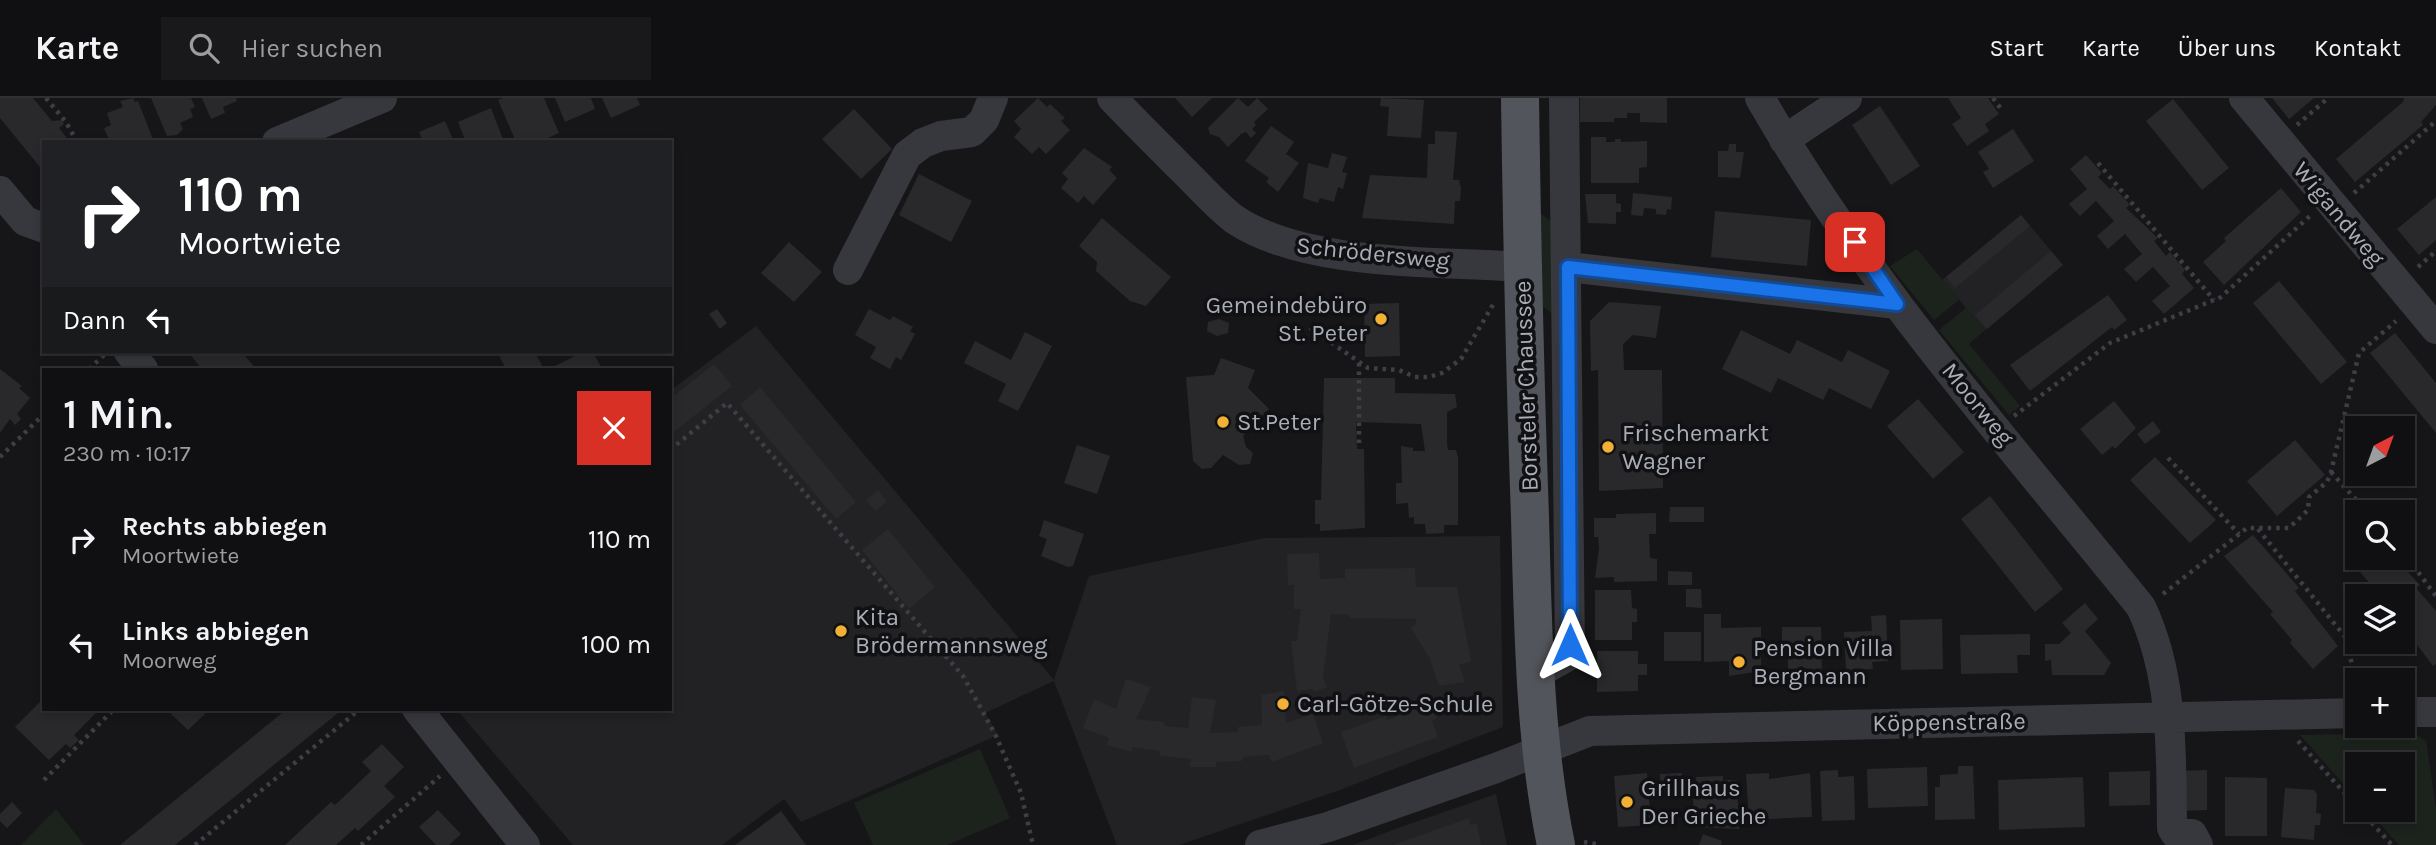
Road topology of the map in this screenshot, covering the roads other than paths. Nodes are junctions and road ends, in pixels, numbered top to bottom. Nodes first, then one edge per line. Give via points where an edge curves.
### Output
1 (382, 98) edge
2 (993, 98) edge
3 (1112, 98) edge
4 (1520, 98) edge
5 (1564, 98) edge
6 (1760, 98) edge
7 (1847, 98) edge
8 (2244, 98) edge
9 (282, 140) edge
10 (1784, 140) junction
11 (0, 191) edge
12 (42, 227) edge
13 (1568, 267) junction
14 (1522, 268) junction
15 (848, 270) dead end
16 (1897, 304) junction
17 (2436, 329) edge
18 (131, 354) edge
19 (142, 368) edge
20 (1536, 674) junction
21 (419, 711) edge
22 (2345, 713) edge
23 (2415, 715) edge
24 (2170, 717) junction
25 (2435, 719) edge
26 (1543, 748) junction
27 (525, 845) edge
28 (1260, 845) edge
29 (1556, 845) edge
30 (2198, 845) edge

1 - 9 street
2 - 15 street via 984,120 972,132 941,136 908,155
3 - 14 street, Schrödersweg via 1231,217 1277,241 1302,249
4 - 14 main road, Borsteler Chaussee
5 - 13 street, Borsteler Chaussee
6 - 10 street, Moorweg
7 - 10 street
8 - 17 street, Wigandweg
10 - 16 street, Moorweg
11 - 12 street via 25,221
13 - 16 street
13 - 20 street, Borsteler Chaussee via 1570,655
14 - 20 main road, Borsteler Chaussee
16 - 24 street, Moorweg via 2141,607 2161,656
18 - 19 street
20 - 26 main road, Borsteler Chaussee
21 - 27 street
22 - 24 street, Köppenstraße
23 - 25 street
24 - 26 street, Köppenstraße via 1590,731
24 - 30 street, Moorweg via 2172,828 2192,834
26 - 28 street, Köppenstraße via 1328,827
26 - 29 main road, Borsteler Chaussee

